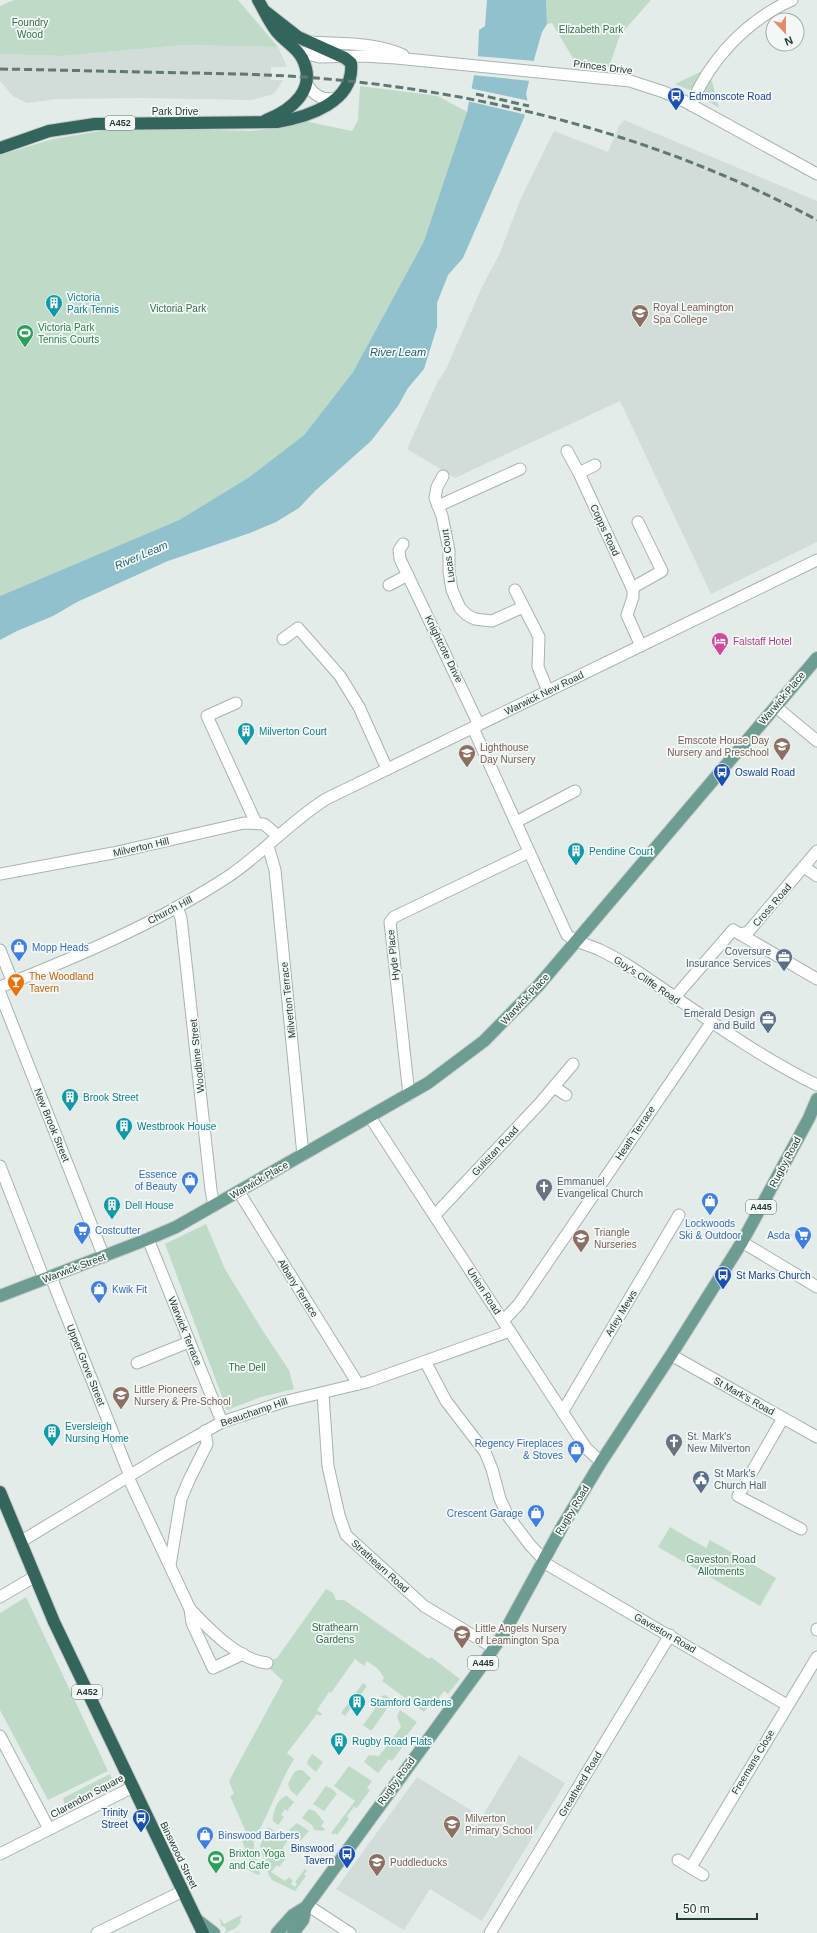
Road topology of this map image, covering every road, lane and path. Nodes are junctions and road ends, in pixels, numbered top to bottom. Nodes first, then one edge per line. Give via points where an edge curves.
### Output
1 (258, 0) edge
2 (792, 0) edge
3 (266, 12) junction
4 (308, 42) junction
5 (297, 51) junction
6 (347, 59) junction
7 (412, 59) junction
8 (306, 84) junction
9 (337, 98) junction
10 (691, 105) junction
11 (257, 123) junction
12 (0, 148) edge
13 (817, 174) edge
14 (567, 451) dead end
15 (595, 465) dead end
16 (520, 469) dead end
17 (579, 473) junction
18 (443, 476) dead end
19 (438, 506) junction
20 (638, 522) dead end
21 (403, 544) dead end
22 (817, 560) edge
23 (408, 574) junction
24 (388, 586) dead end
25 (632, 588) junction
26 (515, 590) dead end
27 (523, 607) junction
28 (283, 639) dead end
29 (641, 646) junction
30 (817, 658) edge
31 (548, 691) junction
32 (236, 703) dead end
33 (776, 707) junction
34 (476, 726) junction
35 (817, 741) edge
36 (387, 769) junction
37 (575, 791) dead end
38 (516, 822) junction
39 (256, 823) junction
40 (278, 836) junction
41 (268, 846) junction
42 (817, 851) edge
43 (529, 852) junction
44 (804, 867) junction
45 (0, 874) edge
46 (817, 876) edge
47 (177, 907) junction
48 (740, 934) junction
49 (576, 941) junction
50 (0, 950) edge
51 (817, 979) edge
52 (13, 983) junction
53 (0, 988) edge
54 (0, 994) edge
55 (674, 998) junction
56 (711, 1023) junction
57 (573, 1064) dead end
58 (817, 1085) edge
59 (554, 1087) junction
60 (409, 1095) junction
61 (566, 1095) dead end
62 (817, 1099) edge
63 (370, 1117) junction
64 (303, 1155) junction
65 (0, 1166) edge
66 (239, 1192) junction
67 (214, 1206) junction
68 (435, 1215) junction
69 (679, 1215) dead end
70 (148, 1239) junction
71 (742, 1242) junction
72 (104, 1257) junction
73 (48, 1278) junction
74 (817, 1287) edge
75 (0, 1296) edge
76 (503, 1320) junction
77 (510, 1332) junction
78 (189, 1342) junction
79 (671, 1356) junction
80 (137, 1363) dead end
81 (426, 1363) junction
82 (358, 1384) junction
83 (323, 1394) junction
84 (563, 1412) junction
85 (783, 1418) junction
86 (222, 1422) junction
87 (204, 1431) junction
88 (817, 1437) edge
89 (601, 1462) junction
90 (129, 1476) junction
91 (0, 1492) edge
92 (801, 1529) dead end
93 (20, 1542) junction
94 (543, 1561) junction
95 (170, 1566) junction
96 (34, 1577) junction
97 (0, 1596) edge
98 (190, 1609) junction
99 (670, 1635) junction
100 (494, 1648) junction
101 (243, 1654) junction
102 (817, 1657) edge
103 (268, 1663) dead end
104 (787, 1706) junction
105 (0, 1736) edge
106 (133, 1787) junction
107 (49, 1829) junction
108 (0, 1854) edge
109 (678, 1860) dead end
110 (691, 1867) junction
111 (703, 1875) dead end
112 (183, 1891) junction
113 (306, 1906) junction
114 (196, 1919) junction
115 (97, 1933) edge
116 (203, 1933) edge
117 (214, 1933) edge
118 (277, 1933) edge
119 (292, 1933) edge
120 (350, 1933) edge
121 (490, 1933) edge

1 - 3 highway, Princes Drive
2 - 10 street via 760,19 729,45 701,84
3 - 4 highway, Princes Drive
3 - 5 highway, Princes Drive via 276,31
4 - 6 highway, Princes Drive
4 - 7 street, Princes Drive via 368,45 386,48
5 - 6 street, Princes Drive via 319,57
5 - 8 highway via 304,66
6 - 7 street, Princes Drive
6 - 9 highway, Park Drive / A452 via 352,71 349,84
7 - 10 street, Princes Drive via 630,81 664,92
8 - 9 street via 317,96 325,99
8 - 11 highway, Park Drive / A452 via 300,98 290,108
9 - 11 highway, Park Drive / A452 via 320,109 290,120
10 - 13 street, Princes Drive
11 - 12 highway, Park Drive / A452 via 95,124 49,131
14 - 17 street, Copps Road
15 - 17 street
16 - 19 street
17 - 25 street, Copps Road
18 - 19 street, Lucas Court via 435,498
19 - 27 street, Lucas Court via 450,550 449,572 452,590 463,612 476,619 492,621
20 - 25 street via 662,571
21 - 23 street, Knightcote Drive via 399,554
22 - 29 street, Warwick New Road
23 - 24 street
23 - 34 street, Knightcote Drive
25 - 29 street via 633,597 627,615
26 - 27 street
27 - 31 street via 539,637 538,667
28 - 36 street via 298,628 340,676 359,707
29 - 31 street, Warwick New Road
30 - 33 main road, Warwick Place
31 - 34 street, Warwick New Road
32 - 39 street via 207,716
33 - 35 street
33 - 49 main road, Warwick Place
34 - 36 street, Warwick New Road
34 - 38 street, Guy's Cliffe Road
36 - 40 street, Warwick New Road via 320,803 304,813
37 - 38 street
38 - 43 street, Guy's Cliffe Road
39 - 40 street via 264,824
39 - 45 street, Milverton Hill via 237,824 113,853
40 - 41 street, Church Hill
41 - 47 street, Church Hill via 230,875
41 - 64 street, Milverton Terrace via 275,870
42 - 44 street, Cross Road
43 - 49 street, Guy's Cliffe Road via 563,928
43 - 60 street, Hyde Place via 394,917 390,922
44 - 46 street
44 - 48 street, Cross Road via 748,932
47 - 52 street, Church Hill
47 - 67 street, Woodbine Street via 182,922
48 - 51 street
48 - 55 street, Cross Road via 733,930
49 - 55 street, Guy's Cliffe Road via 620,961
49 - 60 main road, Warwick Place via 518,1008 489,1037
50 - 52 street
52 - 53 street, Church Hill
54 - 72 street, New Brook Street
55 - 56 street, Guy's Cliffe Road
56 - 58 street, Guy's Cliffe Road via 771,1061
56 - 76 street, Heath Terrace via 518,1304
57 - 59 street, Gulistan Road
59 - 61 street
59 - 68 street, Gulistan Road
60 - 63 main road, Warwick Place
62 - 71 main road, Rugby Road / A445
63 - 64 main road, Warwick Place
63 - 68 street, Union Road
64 - 66 main road, Warwick Place
65 - 73 street, Upper Grove Street
66 - 67 main road, Warwick Place
66 - 82 street, Albany Terrace
67 - 70 main road, Warwick Place
68 - 76 street, Union Road
69 - 84 street, Arley Mews
70 - 72 main road, Warwick Street
70 - 78 street, Warwick Terrace
71 - 74 street
71 - 79 main road, Rugby Road / A445
72 - 73 main road, Warwick Street
73 - 75 main road, Warwick Street
73 - 90 street, Upper Grove Street
76 - 77 street, Union Road
77 - 81 street, Beauchamp Hill
77 - 84 street, Union Road
78 - 80 street
78 - 86 street, Warwick Terrace
79 - 85 street, St Mark's Road
79 - 89 main road, Rugby Road / A445
81 - 82 street, Beauchamp Hill
81 - 94 street, Gaveston Road via 446,1401 485,1452 508,1516
82 - 83 street, Beauchamp Hill
83 - 86 street, Beauchamp Hill via 275,1404
83 - 100 street, Strathearn Road via 328,1466 346,1534 424,1606
84 - 89 street, Union Road via 590,1453
85 - 88 street, St Mark's Road
85 - 92 street via 738,1496
86 - 87 street, Beauchamp Hill
87 - 90 street, Beauchamp Hill
87 - 95 street via 207,1444 181,1499
89 - 94 main road, Rugby Road / A445
90 - 93 street, Beauchamp Hill
90 - 95 street, Upper Grove Street
91 - 93 highway, A452
93 - 96 highway, Clarendon Square / A452
94 - 99 street, Gaveston Road
94 - 100 main road, Rugby Road / A445
95 - 98 street, Upper Grove Street
96 - 97 street
96 - 106 highway, Clarendon Square / A452
98 - 101 street via 225,1643
98 - 101 street via 192,1623 213,1668
99 - 104 street, Gaveston Road
99 - 121 street, Greatheed Road
100 - 113 main road, Rugby Road / A445
101 - 103 street
102 - 104 street, Freemans Close
104 - 110 street, Freemans Close
105 - 107 street, Clarendon Square
106 - 107 street, Clarendon Square
106 - 112 highway, Binswood Street / A452
107 - 108 street
109 - 110 street
110 - 111 street
112 - 114 highway, Binswood Street / A452
112 - 115 street
113 - 118 main road, Rugby Road / A445 via 293,1915
113 - 119 main road, Rugby Road / A445 via 303,1920
113 - 120 street
114 - 116 highway, Binswood Street / A452
114 - 117 main road, A452

